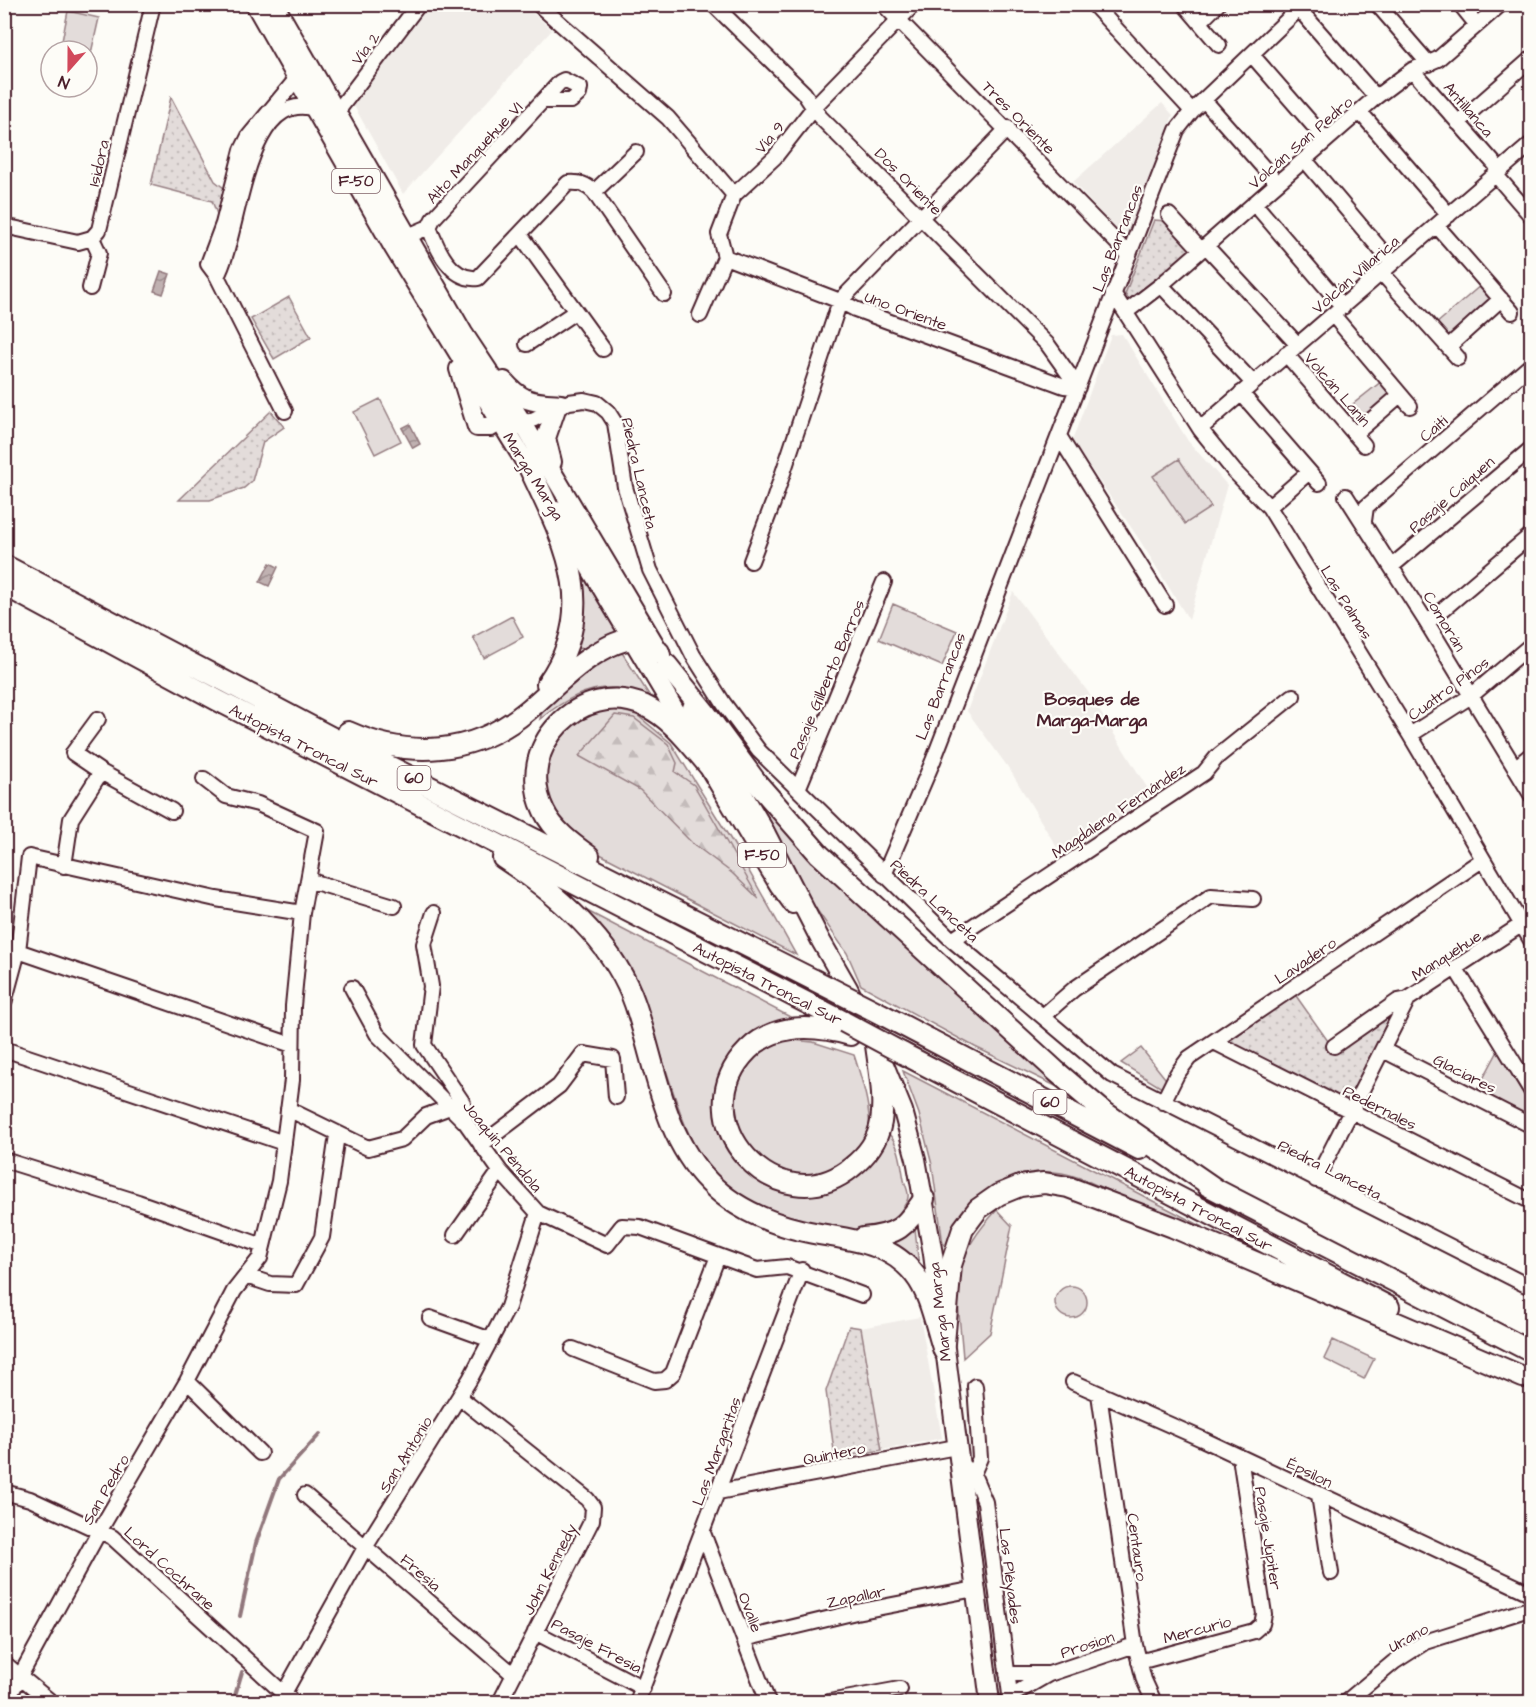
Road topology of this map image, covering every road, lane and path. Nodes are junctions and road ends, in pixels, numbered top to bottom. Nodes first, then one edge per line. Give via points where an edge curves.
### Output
1 (153, 4) edge
2 (255, 4) edge
3 (274, 4) edge
4 (419, 4) edge
5 (538, 4) edge
6 (713, 4) edge
7 (883, 4) edge
8 (914, 4) edge
9 (1093, 4) edge
10 (1184, 4) edge
11 (1218, 4) edge
12 (1377, 4) edge
13 (1460, 4) edge
14 (1501, 4) edge
15 (1301, 7) edge
16 (898, 20) junction
17 (1200, 22) junction
18 (1477, 25) junction
19 (1219, 45) dead end
20 (1252, 55) junction
21 (1532, 58) edge
22 (1429, 64) junction
23 (1413, 70) junction
24 (298, 77) junction
25 (1376, 97) junction
26 (544, 100) dead end
27 (1204, 100) junction
28 (814, 107) junction
29 (328, 108) junction
30 (1192, 111) junction
31 (1360, 112) junction
32 (1458, 123) junction
33 (1008, 128) junction
34 (1326, 140) junction
35 (1532, 143) edge
36 (636, 152) dead end
37 (1305, 160) junction
38 (1498, 172) junction
39 (1277, 183) junction
40 (594, 192) junction
41 (734, 195) junction
42 (1254, 203) junction
43 (1169, 215) dead end
44 (1449, 215) junction
45 (923, 217) junction
46 (1532, 217) edge
47 (4, 226) edge
48 (1437, 226) junction
49 (431, 232) junction
50 (520, 234) junction
51 (92, 238) junction
52 (411, 242) junction
53 (1204, 248) junction
54 (1129, 255) junction
55 (724, 257) junction
56 (1392, 263) junction
57 (1382, 272) junction
58 (218, 276) junction
59 (1161, 285) junction
60 (90, 288) dead end
61 (1113, 293) junction
62 (664, 294) dead end
63 (1501, 299) junction
64 (840, 301) junction
65 (1338, 311) junction
66 (575, 312) junction
67 (1126, 312) junction
68 (1512, 312) dead end
69 (700, 315) dead end
70 (458, 340) junction
71 (527, 344) dead end
72 (1298, 345) junction
73 (1448, 347) junction
74 (603, 349) dead end
75 (1286, 354) junction
76 (1458, 358) dead end
77 (1532, 364) edge
78 (1252, 382) junction
79 (1078, 387) junction
80 (1241, 393) junction
81 (1400, 395) junction
82 (559, 405) junction
83 (1410, 406) dead end
84 (285, 411) dead end
85 (511, 422) junction
86 (1200, 429) junction
87 (1059, 436) junction
88 (1532, 447) edge
89 (528, 465) junction
90 (1309, 472) junction
91 (558, 481) junction
92 (1319, 483) dead end
93 (1346, 496) dead end
94 (1269, 507) junction
95 (1364, 521) junction
96 (1532, 534) edge
97 (751, 561) dead end
98 (4, 565) edge
99 (1392, 567) junction
100 (884, 582) dead end
101 (4, 585) edge
102 (1165, 605) dead end
103 (1427, 623) junction
104 (635, 640) junction
105 (1532, 644) edge
106 (663, 658) junction
107 (191, 664) junction
108 (1293, 696) dead end
109 (1471, 696) junction
110 (529, 709) junction
111 (98, 719) dead end
112 (1410, 735) junction
113 (1532, 754) edge
114 (708, 765) junction
115 (1515, 768) junction
116 (101, 772) junction
117 (204, 779) dead end
118 (798, 789) junction
119 (1532, 796) edge
120 (425, 807) junction
121 (172, 811) dead end
122 (1482, 860) junction
123 (64, 866) junction
124 (884, 875) junction
125 (308, 880) junction
126 (638, 890) junction
127 (1253, 899) dead end
128 (394, 906) dead end
129 (302, 912) junction
130 (434, 913) dead end
131 (1521, 925) junction
132 (952, 940) junction
133 (821, 941) junction
134 (1532, 942) edge
135 (18, 951) junction
136 (1456, 969) junction
137 (352, 988) dead end
138 (1408, 999) junction
139 (4, 1003) edge
140 (1043, 1016) junction
141 (847, 1028) junction
142 (1214, 1042) junction
143 (292, 1045) junction
144 (876, 1045) junction
145 (1334, 1046) dead end
146 (4, 1049) edge
147 (1383, 1050) junction
148 (1532, 1092) edge
149 (616, 1097) dead end
150 (1163, 1102) junction
151 (450, 1107) junction
152 (288, 1109) junction
153 (1351, 1111) junction
154 (466, 1123) junction
155 (1532, 1126) edge
156 (337, 1135) junction
157 (284, 1143) junction
158 (481, 1145) junction
159 (4, 1160) edge
160 (500, 1171) junction
161 (1317, 1180) junction
162 (1217, 1190) junction
163 (924, 1199) junction
164 (1532, 1202) edge
165 (538, 1214) junction
166 (455, 1235) dead end
167 (852, 1239) junction
168 (263, 1246) junction
169 (718, 1256) junction
170 (802, 1270) junction
171 (246, 1276) junction
172 (1532, 1288) edge
173 (862, 1294) dead end
174 (430, 1318) dead end
175 (490, 1340) junction
176 (573, 1349) dead end
177 (944, 1352) junction
178 (1532, 1352) edge
179 (1527, 1379) edge
180 (187, 1381) junction
181 (1073, 1382) dead end
182 (975, 1386) dead end
183 (1099, 1394) junction
184 (459, 1397) junction
185 (260, 1453) dead end
186 (1240, 1456) junction
187 (963, 1461) junction
188 (4, 1492) edge
189 (718, 1492) junction
190 (305, 1495) dead end
191 (1319, 1495) junction
192 (100, 1530) junction
193 (703, 1533) junction
194 (366, 1546) junction
195 (1331, 1573) dead end
196 (975, 1589) junction
197 (1532, 1594) edge
198 (1532, 1608) edge
199 (1262, 1624) joint
200 (535, 1632) junction
201 (744, 1639) junction
202 (1135, 1645) junction
203 (1139, 1662) junction
204 (4, 1663) edge
205 (1007, 1674) junction
206 (1049, 1674) junction
207 (21, 1675) junction
208 (514, 1675) junction
209 (643, 1688) junction
210 (900, 1689) dead end
211 (285, 1700) edge
212 (1010, 1700) edge
213 (6, 1702) edge
214 (51, 1702) edge
215 (500, 1702) edge
216 (637, 1702) edge
217 (768, 1702) edge
218 (829, 1702) edge
219 (990, 1702) edge
220 (1154, 1702) edge
221 (1346, 1702) edge

1 - 51 street, Isidora via 101,226
2 - 24 main road, Marga Marga / F-50
3 - 29 main road, Marga Marga / F-50
4 - 29 street, Vía 2
5 - 41 street via 668,118
6 - 28 street, Dos Oriente
7 - 16 street, Tres Oriente
8 - 16 street, Vía 9
9 - 30 street
10 - 17 street
11 - 17 street
12 - 22 street
13 - 18 street
14 - 18 street, Volcán San Pedro
15 - 20 street, Las Barrancas
15 - 25 street
16 - 28 street, Vía 9
16 - 33 street, Tres Oriente
17 - 19 street
18 - 22 street, Volcán San Pedro
20 - 27 street, Las Barrancas
20 - 34 street
21 - 32 street
22 - 23 street, Volcán San Pedro
23 - 25 street, Volcán San Pedro
23 - 32 street, Antillanca
24 - 29 main road, Marga Marga / F-50
24 - 58 street via 258,122 242,150 208,264
25 - 31 street, Volcán San Pedro
26 - 49 street, Alto Manquehue VI via 433,219
27 - 30 street, Las Barrancas
27 - 39 street
28 - 41 street, Vía 9 via 776,157
28 - 45 street, Dos Oriente
29 - 52 main road, Marga Marga / F-50
29 - 58 street via 303,105 286,111 260,136
29 - 70 main road, Marga Marga / F-50
30 - 54 street, Las Barrancas via 1177,130
31 - 34 street, Volcán San Pedro
31 - 44 street
32 - 38 street, Antillanca
33 - 45 street
33 - 54 street, Tres Oriente
34 - 37 street, Volcán San Pedro
35 - 38 street, Volcán Villarica
36 - 40 street
37 - 39 street, Volcán San Pedro
37 - 56 street
38 - 44 street, Volcán Villarica
38 - 46 street, Antillanca
39 - 42 street, Volcán San Pedro
40 - 50 street via 589,186 568,183
40 - 62 street
41 - 55 street, Vía 9 via 719,234
42 - 53 street, Volcán San Pedro
42 - 65 street
43 - 53 street
44 - 48 street, Volcán Villarica
45 - 64 street
45 - 79 street, Dos Oriente via 1048,345
47 - 51 street via 78,242
48 - 56 street, Volcán Villarica
48 - 63 street
49 - 50 street via 456,275 466,279 478,278
49 - 52 street, Alto Manquehue VI
50 - 66 street
51 - 60 street via 99,253
52 - 70 main road, Marga Marga / F-50
53 - 59 street, Volcán San Pedro
53 - 72 street
54 - 61 street, Las Barrancas
55 - 64 street, Uno Oriente
55 - 69 street, Vía 9
56 - 57 street, Volcán Villarica
57 - 65 street, Volcán Villarica
57 - 73 street
58 - 84 street
59 - 67 street, Volcán San Pedro
59 - 78 street
61 - 67 street, Las Palmas
61 - 79 street, Las Barrancas
63 - 68 street
63 - 73 street
64 - 79 street, Uno Oriente via 1064,386
64 - 97 street
65 - 72 street, Volcán Villarica
65 - 81 street
66 - 71 street
66 - 74 street
67 - 86 street, Las Palmas
70 - 82 main road via 516,395
70 - 85 main road, Marga Marga / F-50
70 - 85 main road via 473,422 482,428
72 - 75 street, Volcán Villarica
73 - 76 street
75 - 78 street, Volcán Villarica
75 - 81 street, Volcán Lanín via 1360,439
77 - 95 street, Caiti via 1366,507
78 - 80 street, Volcán Villarica
79 - 87 street, Las Barrancas
80 - 86 street, Volcán Villarica
80 - 90 street
81 - 83 street
82 - 85 street, Piedra Lanceta
82 - 91 main road via 546,438
82 - 118 street, Piedra Lanceta via 584,400 609,412 619,437 625,487 640,542 668,608 724,704 759,751
85 - 89 main road, Marga Marga / F-50
85 - 91 main road, Marga Marga / F-50
86 - 94 street, Las Palmas
87 - 102 street
87 - 124 street, Las Barrancas
88 - 99 street, Pasaje Caiquen
89 - 104 main road, Marga Marga / F-50
89 - 110 highway via 560,534 573,574 574,606 567,648 558,669
90 - 92 street
90 - 94 street
91 - 106 main road, Marga Marga / F-50
93 - 95 street, Comorán
94 - 112 street, Las Palmas
95 - 99 street, Comorán
96 - 103 street
98 - 107 highway, Autopista Troncal Sur / 60
99 - 103 street, Comorán
100 - 118 street, Pasaje Gilberto Barros
101 - 120 highway, Autopista Troncal Sur / 60
103 - 109 street, Comorán
104 - 106 highway
104 - 110 highway via 617,642 590,657
104 - 114 main road, Marga Marga / F-50
105 - 109 street, Cuatro Pinos
106 - 133 main road, Marga Marga / F-50 via 764,830
106 - 162 highway via 757,783 819,854 1072,1086
107 - 110 highway via 366,740 399,748 434,750 465,745 493,734
107 - 126 highway, Autopista Troncal Sur / 60
108 - 132 street, Magdalena Fernández via 1217,757 1204,773
109 - 112 street, Cuatro Pinos
109 - 115 street, Comorán
111 - 116 street via 74,753
112 - 122 street, Las Palmas
113 - 115 street
114 - 126 highway via 670,723 645,706 623,700 601,700 579,707 547,737 538,757 536,779 540,801 550,821 582,851
114 - 133 main road, Marga Marga / F-50 via 779,885
115 - 119 street, Comorán
116 - 121 street
116 - 123 street via 71,819
117 - 125 street, San Pedro via 226,796 258,804 317,831
118 - 124 street, Piedra Lanceta
120 - 141 highway, Autopista Troncal Sur / 60
120 - 167 highway via 554,896 586,926 613,961 634,1002 675,1134 690,1161 711,1185 761,1217 799,1230
122 - 131 street, Las Palmas
122 - 142 street, Lavadero
123 - 129 street via 216,899
123 - 135 street via 29,857
124 - 132 street, Piedra Lanceta
125 - 128 street
125 - 129 street, San Pedro
126 - 162 highway, Autopista Troncal Sur / 60, bridge
127 - 140 street via 1211,896 1074,988
129 - 143 street, San Pedro
130 - 154 street via 424,944 431,986 424,1045 463,1103
131 - 134 street, Las Palmas
131 - 136 street, Manquehue
132 - 140 street, Piedra Lanceta
133 - 144 main road, Marga Marga
135 - 139 street
135 - 143 street
136 - 138 street, Manquehue
136 - 148 street
137 - 151 street, Joaquín Péndola via 377,1034
138 - 145 street via 1398,1001
138 - 147 street, Manquehue
140 - 150 street, Piedra Lanceta via 1112,1075
141 - 144 highway via 784,1029 762,1038 737,1064 725,1098 727,1122 735,1144 760,1171 781,1181 805,1184 839,1176 858,1163 873,1144 881,1122
141 - 179 highway, Autopista Troncal Sur / 60, bridge via 902,1053
142 - 150 street, Lavadero via 1189,1058
142 - 153 street, Pedernales
143 - 152 street, San Pedro
144 - 163 main road, Marga Marga via 903,1111
146 - 157 street
147 - 153 street, Manquehue
147 - 155 street, Glaciares
149 - 158 street via 613,1059 583,1054 559,1086
150 - 161 street, Piedra Lanceta
151 - 154 street, Joaquín Péndola
151 - 156 street via 426,1116 402,1139 368,1148
152 - 156 street
152 - 157 street, San Pedro
153 - 161 street, Manquehue
153 - 164 street, Pedernales
154 - 158 street, Joaquín Péndola
156 - 171 street via 322,1237 296,1285 270,1284
157 - 168 street, San Pedro
158 - 160 street, Joaquín Péndola
159 - 168 street
160 - 165 street, Joaquín Péndola
160 - 166 street
161 - 172 street, Piedra Lanceta
162 - 178 highway, Autopista Troncal Sur / 60
163 - 167 highway via 909,1222 887,1236
163 - 177 main road, Marga Marga
165 - 169 street, Joaquín Péndola via 606,1245 622,1226 640,1227
165 - 175 street, San Antonio via 508,1306
167 - 177 highway via 888,1250 917,1276
168 - 171 street, San Pedro via 260,1258
169 - 170 street, Joaquín Péndola via 757,1270
169 - 176 street via 670,1377 654,1380
170 - 173 street
170 - 189 street, Las Margaritas
171 - 180 street, San Pedro
174 - 175 street
175 - 184 street, San Antonio
177 - 179 highway via 951,1265 963,1229 978,1209 998,1195 1020,1186 1044,1183 1068,1187 1173,1227
177 - 187 main road, Marga Marga
180 - 185 street
180 - 192 street, San Pedro
181 - 183 street, Épsilon
182 - 187 street, Marga Marga via 980,1458
183 - 186 street, Épsilon
183 - 202 street, Centauro
184 - 194 street, San Antonio
184 - 200 street, John Kennedy via 593,1507 592,1520
186 - 191 street, Épsilon
186 - 199 street, Pasaje Júpiter via 1264,1614
187 - 189 street, Quintero
187 - 196 main road, Marga Marga
187 - 205 street, Las Pléyades via 985,1502
188 - 192 street, Lord Cochrane via 30,1499
189 - 193 street, Las Margaritas
190 - 194 street, Fresia
191 - 195 street
191 - 197 street, Épsilon
192 - 207 street, San Pedro
192 - 211 street, Lord Cochrane
193 - 201 street, Ovalle
193 - 209 street, Las Margaritas
194 - 208 street, Fresia
194 - 211 street, San Antonio
196 - 201 street, Zapallar
196 - 219 main road, Marga Marga
198 - 221 street, Urano via 1425,1642
199 - 203 street, Mercurio via 1254,1630
200 - 208 street, John Kennedy
200 - 209 street, Pasaje Fresia
201 - 217 street, Ovalle
202 - 203 street, Centauro
202 - 206 street, Prosion
203 - 220 street, Centauro
204 - 207 street
205 - 206 street, Prosion
205 - 212 street, Las Pléyades
206 - 212 street, Prosion
207 - 213 street, San Pedro
207 - 214 street
208 - 215 street, John Kennedy
209 - 216 street, Las Margaritas
210 - 218 street

